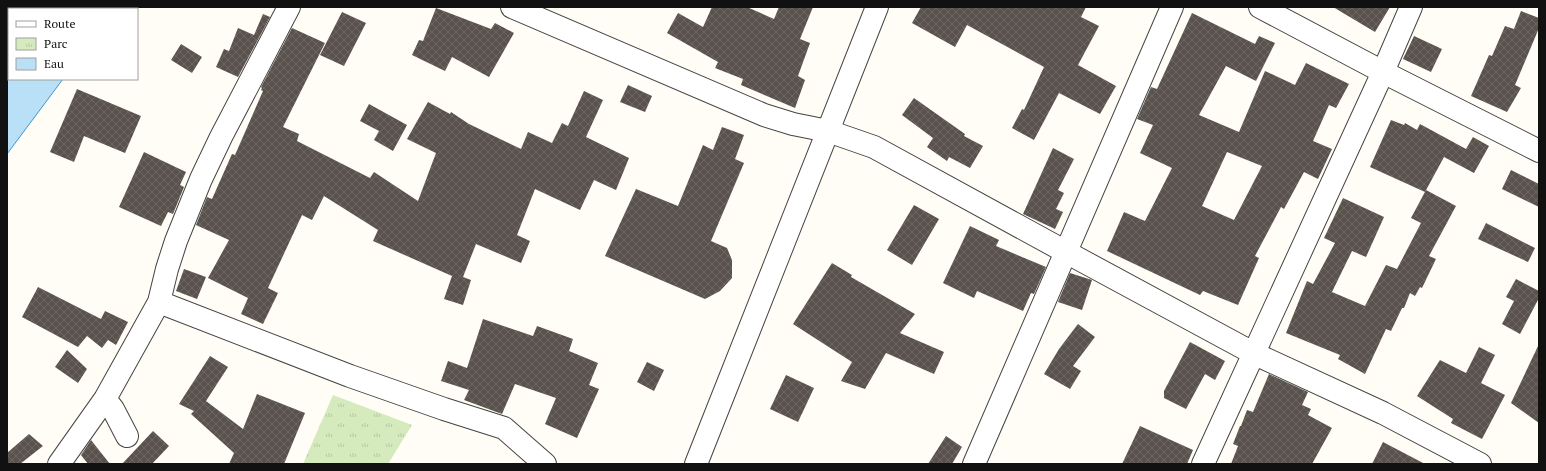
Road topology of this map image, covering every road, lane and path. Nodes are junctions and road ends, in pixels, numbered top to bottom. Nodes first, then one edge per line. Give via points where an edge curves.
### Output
1 (288, 7) edge
2 (512, 7) edge
3 (877, 7) edge
4 (1172, 7) edge
5 (1260, 7) edge
6 (1411, 7) edge
7 (1383, 72) junction
8 (828, 131) junction
9 (1539, 151) edge
10 (1066, 252) junction
11 (159, 302) junction
12 (1253, 353) junction
13 (105, 399) junction
14 (127, 436) dead end
15 (59, 464) edge
16 (544, 464) edge
17 (696, 464) edge
18 (974, 464) edge
19 (1203, 464) edge
20 (1480, 464) edge

1 - 11 street via 201,179 166,269
2 - 8 street via 764,115
3 - 8 street
4 - 10 street
5 - 7 street
6 - 7 street
7 - 9 street
7 - 12 street
8 - 10 street via 874,147
8 - 17 street
10 - 12 street
10 - 18 street
11 - 13 street
11 - 16 street via 350,376 504,428
12 - 19 street
12 - 20 street via 1383,412
13 - 14 street
13 - 15 street

